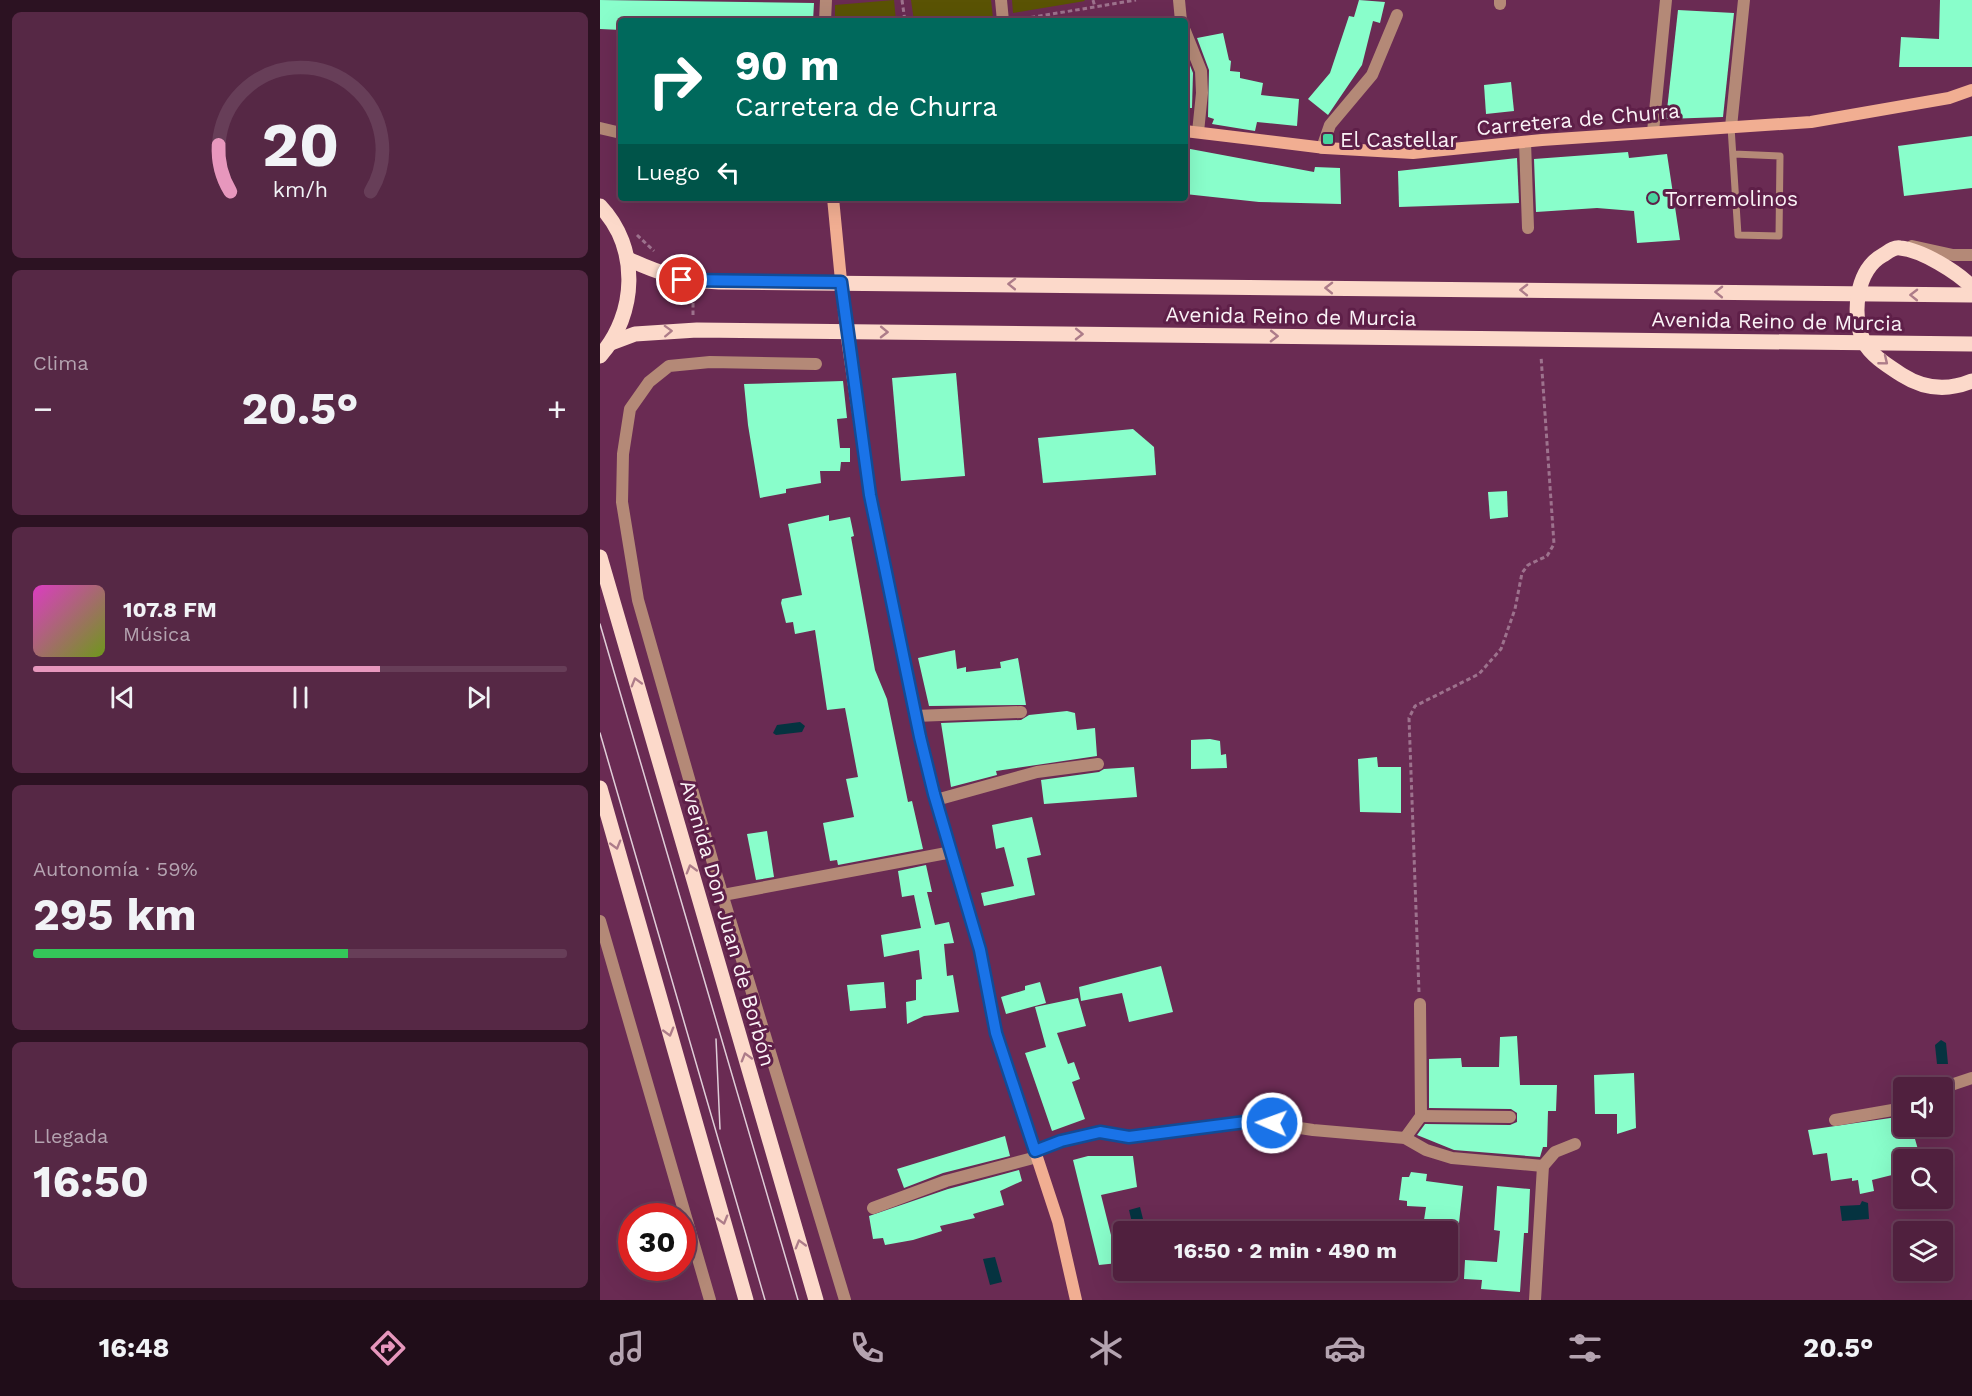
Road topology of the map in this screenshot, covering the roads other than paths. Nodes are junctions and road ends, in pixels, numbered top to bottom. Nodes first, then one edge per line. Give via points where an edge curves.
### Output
1 (826, 0) edge
2 (1001, 0) edge
3 (1179, 0) edge
4 (1666, 0) edge
5 (1744, 0) edge
6 (1397, 15) dead end
7 (825, 18) edge
8 (1003, 18) edge
9 (1181, 18) edge
10 (1188, 38) edge
11 (1972, 90) edge
12 (1731, 127) junction
13 (600, 128) edge
14 (1188, 131) edge
15 (618, 132) edge
16 (1198, 132) junction
17 (1653, 132) junction
18 (1525, 142) junction
19 (1322, 148) junction
20 (1734, 154) junction
21 (833, 201) edge
22 (600, 206) edge
23 (1528, 228) dead end
24 (1900, 248) junction
25 (1972, 255) edge
26 (628, 259) junction
27 (841, 282) junction
28 (1972, 287) edge
29 (1859, 294) junction
30 (1972, 295) edge
31 (846, 332) junction
32 (611, 343) junction
33 (1864, 343) junction
34 (1972, 344) edge
35 (600, 356) edge
36 (816, 364) dead end
37 (1968, 384) edge
38 (600, 557) edge
39 (1021, 712) dead end
40 (915, 716) junction
41 (1098, 764) dead end
42 (600, 788) edge
43 (936, 800) junction
44 (952, 852) junction
45 (723, 895) junction
46 (600, 921) edge
47 (1420, 1004) road end
48 (1972, 1078) edge
49 (1953, 1084) edge
50 (1893, 1110) edge
51 (1420, 1116) junction
52 (1509, 1117) dead end
53 (1835, 1120) dead end
54 (1405, 1138) junction
55 (1575, 1144) dead end
56 (1036, 1154) junction
57 (1543, 1166) junction
58 (873, 1208) dead end
59 (710, 1300) edge
60 (746, 1300) edge
61 (816, 1300) edge
62 (845, 1300) edge
63 (1076, 1300) edge
64 (1535, 1300) edge

1 - 7 street
2 - 8 street
3 - 9 street
4 - 17 street
5 - 12 street
6 - 19 street via 1372,75 1330,125
10 - 16 street via 1201,71
11 - 12 street, Carretera de Churra via 1949,98 1811,122
12 - 17 street, Carretera de Churra
12 - 20 lane
13 - 15 street
14 - 16 street, Carretera de Churra
16 - 19 street, Carretera de Churra
17 - 18 street, Carretera de Churra
18 - 19 street, Carretera de Churra via 1413,153
18 - 23 street
20 - 20 lane via 1738,235 1779,237 1780,156
21 - 27 street
22 - 26 main road via 612,218
24 - 25 street via 1911,246
24 - 28 main road via 1954,270
24 - 29 main road via 1876,259 1864,274
26 - 27 main road, Avenida Reino de Murcia via 658,273 694,280
26 - 32 main road via 629,293
29 -> 27 main road, Avenida Reino de Murcia
27 - 31 street
30 -> 29 main road, Avenida Reino de Murcia
29 - 33 main road
32 -> 31 main road, Avenida Reino de Murcia via 635,334 693,330
31 -> 33 main road, Avenida Reino de Murcia
31 - 40 street via 870,495
32 - 35 main road
33 - 34 main road, Avenida Reino de Murcia
33 -> 37 main road via 1884,362 1919,383 1943,388
36 - 45 street via 710,362 669,366 649,382 630,409 623,454 622,502 638,600
61 -> 38 main road, Avenida Don Juan de Borbón
39 - 40 street
40 - 43 street
41 - 43 street via 1037,772
42 -> 60 main road
43 - 44 street
44 - 45 street
44 - 56 street via 980,950 996,1033
45 - 62 street
46 - 59 street
47 - 51 street
48 - 49 street
50 - 53 street
51 - 52 street
51 - 54 street
54 - 56 street via 1253,1121 1129,1137 1100,1132 1061,1141
54 - 57 street via 1452,1158
55 - 57 street via 1555,1152
56 - 58 street
56 - 63 street via 1058,1221
57 - 64 street

